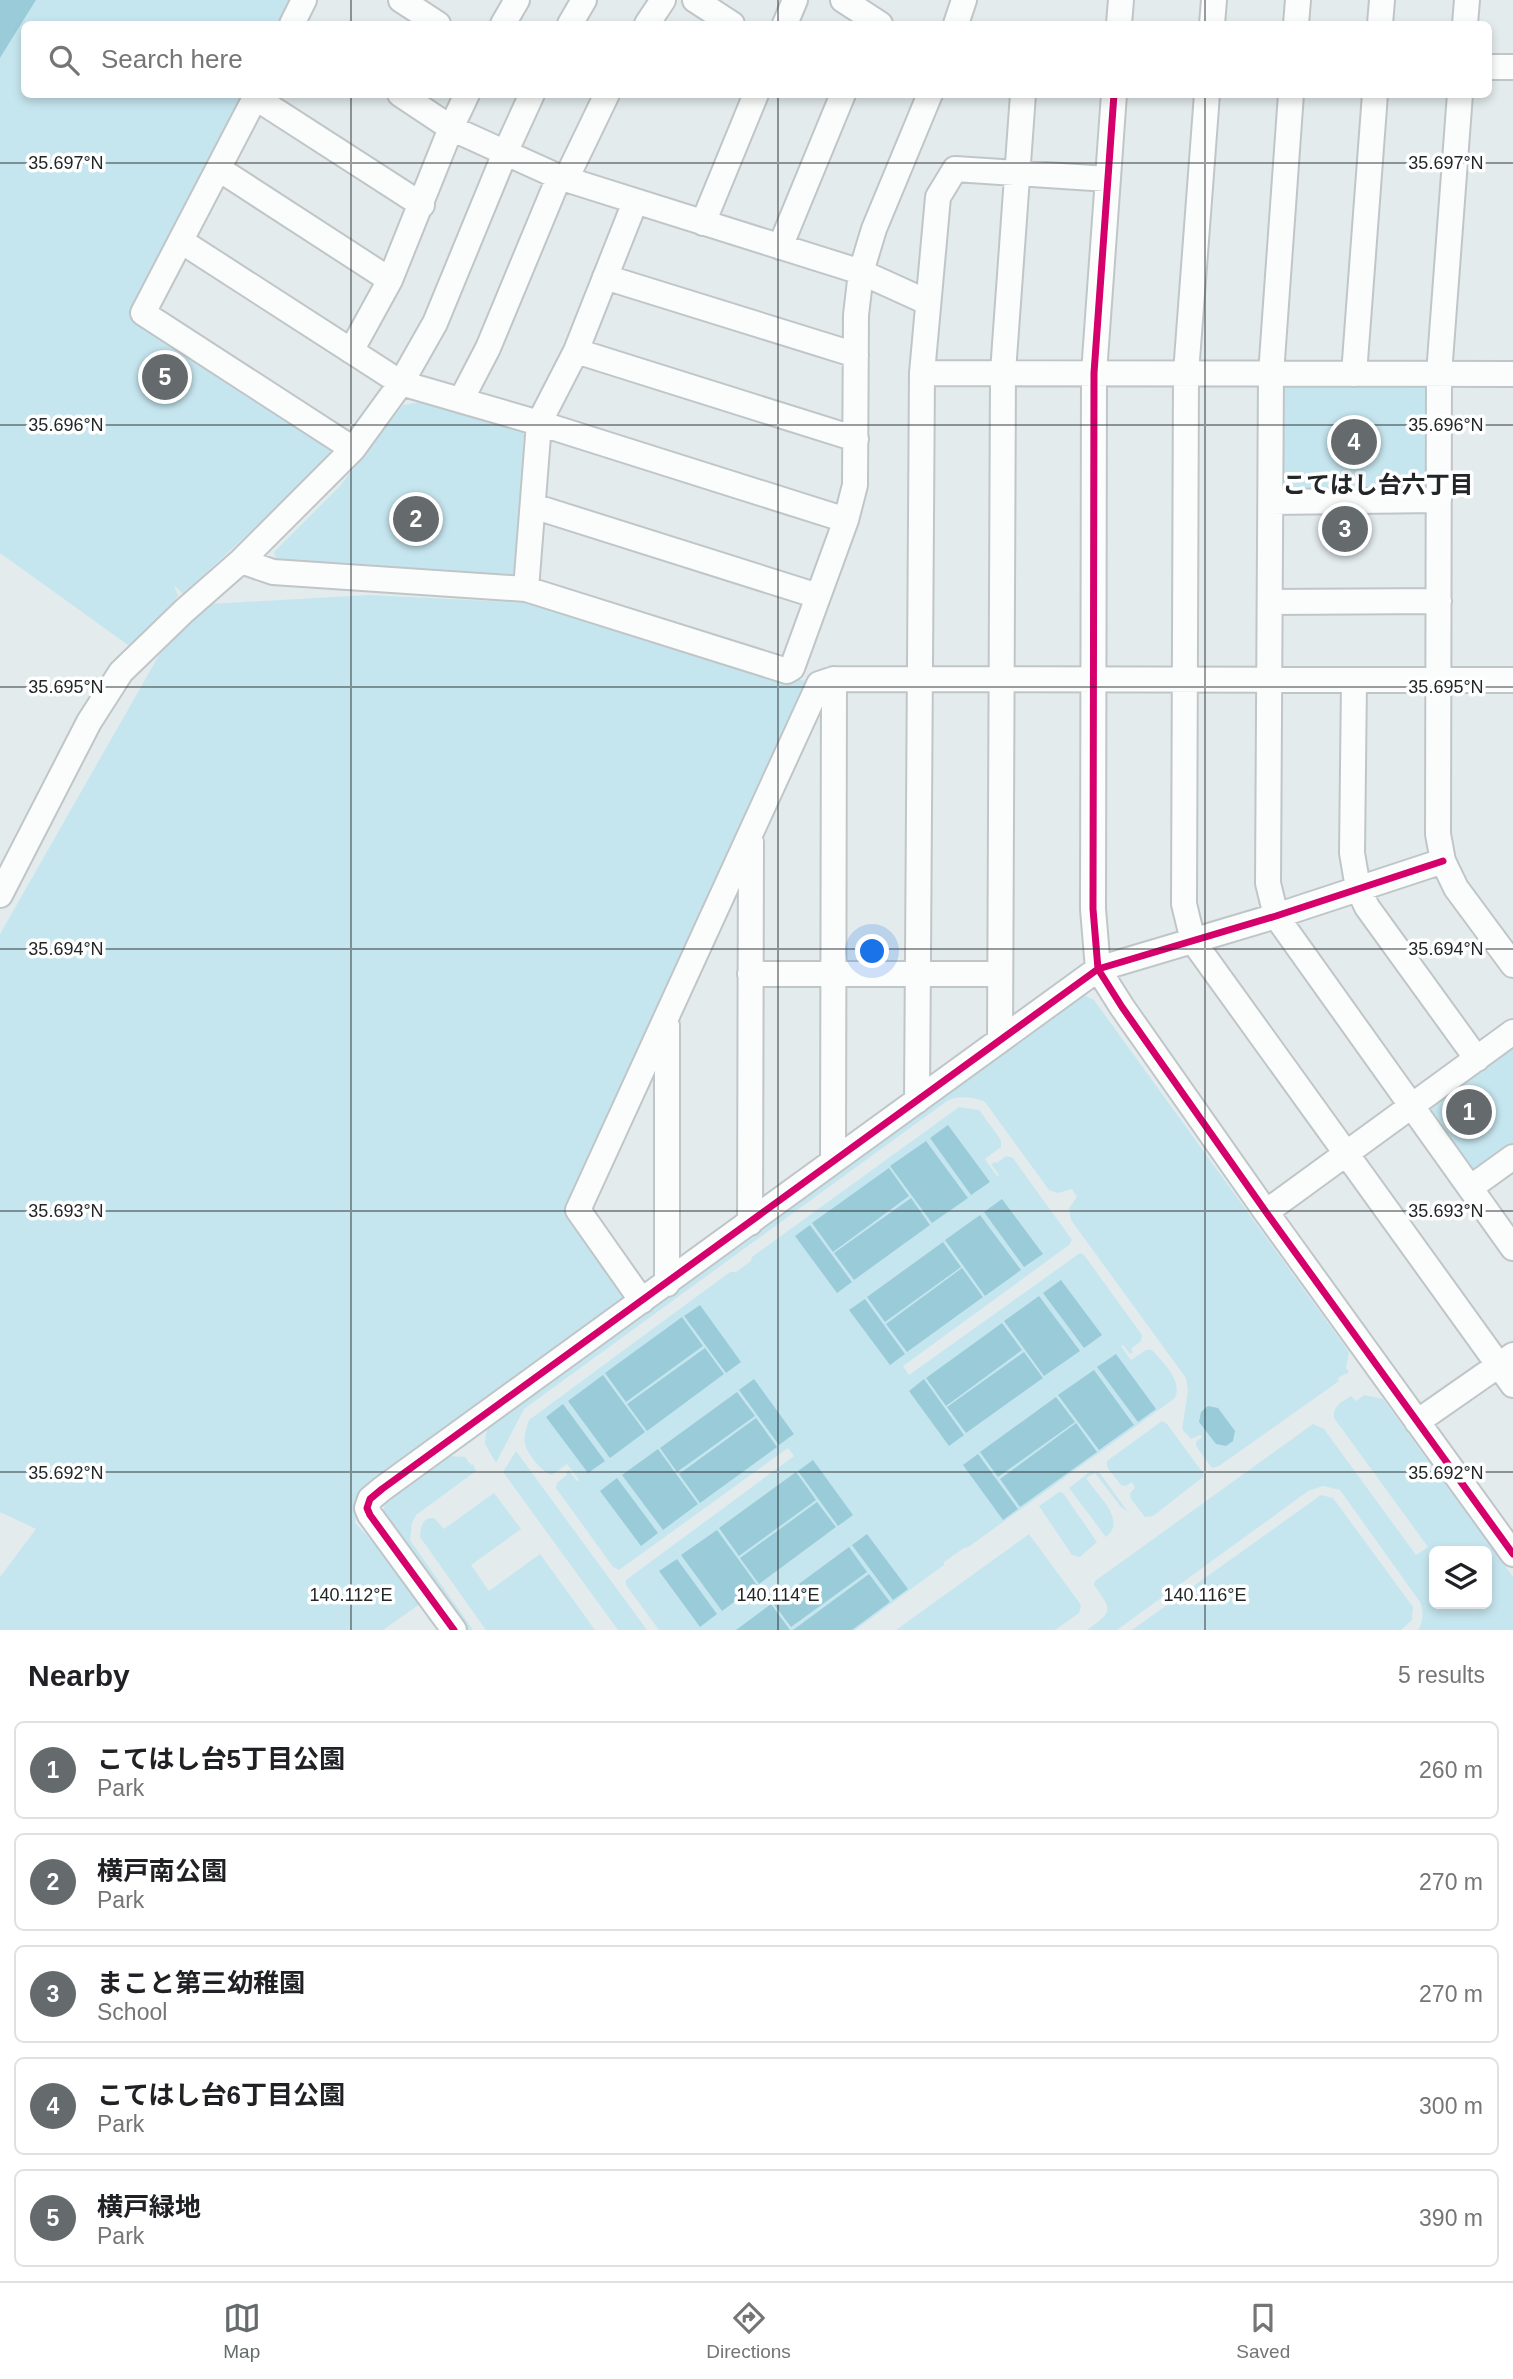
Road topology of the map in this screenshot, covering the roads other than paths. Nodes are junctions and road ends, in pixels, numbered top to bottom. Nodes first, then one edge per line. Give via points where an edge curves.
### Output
1 (304, 0) edge
2 (401, 0) edge
3 (517, 0) edge
4 (584, 0) edge
5 (663, 0) edge
6 (695, 0) edge
7 (795, 0) edge
8 (843, 0) edge
9 (964, 0) edge
10 (1121, 0) edge
11 (1214, 0) edge
12 (1298, 0) edge
13 (1382, 0) edge
14 (1467, 0) edge
15 (294, 21) edge
16 (433, 21) edge
17 (505, 21) edge
18 (572, 21) edge
19 (649, 21) edge
20 (727, 21) edge
21 (786, 21) edge
22 (872, 21) edge
23 (957, 21) edge
24 (1119, 21) edge
25 (1212, 21) edge
26 (1296, 21) edge
27 (1380, 21) edge
28 (1465, 21) edge
29 (1492, 67) edge
30 (1513, 67) edge
31 (255, 98) edge
32 (259, 98) edge
33 (406, 98) edge
34 (465, 98) edge
35 (530, 98) edge
36 (605, 98) edge
37 (754, 98) edge
38 (841, 98) edge
39 (928, 98) edge
40 (1023, 98) edge
41 (1114, 98) edge
42 (1207, 98) edge
43 (1291, 98) edge
44 (1375, 98) edge
45 (1460, 98) edge
46 (451, 128) junction
47 (505, 153) junction
48 (219, 169) junction
49 (1017, 173) junction
50 (563, 178) junction
51 (1108, 179) junction
52 (635, 202) junction
53 (422, 205) junction
54 (703, 223) junction
55 (181, 241) junction
56 (780, 247) junction
57 (861, 272) junction
58 (605, 277) junction
59 (390, 280) junction
60 (927, 302) junction
61 (351, 351) junction
62 (576, 351) junction
63 (856, 355) junction
64 (1003, 372) junction
65 (922, 373) junction
66 (1094, 373) junction
67 (1186, 373) junction
68 (1271, 374) junction
69 (1354, 374) junction
70 (1439, 374) junction
71 (1513, 374) edge
72 (401, 383) junction
73 (461, 400) junction
74 (539, 423) junction
75 (856, 439) junction
76 (353, 449) junction
77 (1439, 500) junction
78 (1271, 502) junction
79 (533, 506) junction
80 (846, 520) junction
81 (242, 561) junction
82 (526, 589) junction
83 (818, 596) junction
84 (1439, 601) junction
85 (1271, 602) junction
86 (834, 679) junction
87 (920, 680) junction
88 (1002, 680) junction
89 (1094, 680) junction
90 (1185, 680) junction
91 (1438, 680) junction
92 (1513, 680) edge
93 (1270, 681) junction
94 (1354, 681) junction
95 (752, 834) junction
96 (1443, 861) junction
97 (1358, 888) junction
98 (0, 895) edge
99 (1276, 916) junction
100 (1193, 941) junction
101 (1513, 965) edge
102 (1098, 969) junction
103 (750, 974) junction
104 (833, 974) junction
105 (919, 974) junction
106 (999, 974) junction
107 (667, 1015) junction
108 (1513, 1032) edge
109 (1000, 1040) junction
110 (1478, 1059) junction
111 (916, 1101) junction
112 (1412, 1106) junction
113 (1345, 1154) junction
114 (1513, 1157) edge
115 (832, 1161) junction
116 (1470, 1188) junction
117 (1266, 1212) junction
118 (750, 1223) junction
119 (1513, 1248) edge
120 (667, 1284) junction
121 (642, 1301) junction
122 (1508, 1369) edge
123 (1417, 1422) junction
124 (1513, 1555) edge
125 (454, 1630) edge

1 - 15 street
2 - 16 street
3 - 17 street
4 - 18 street
5 - 19 street
6 - 20 street
7 - 21 street
8 - 22 street
9 - 23 street
10 - 24 street
11 - 25 street
12 - 26 street
13 - 27 street
14 - 28 street
29 - 30 street
31 - 48 street
32 - 53 street
33 - 46 street
34 - 46 street
35 - 47 street
36 - 50 street
37 - 54 street
38 - 56 street
39 - 57 street
40 - 49 street
41 - 51 street
42 - 67 street
43 - 68 street
44 - 69 street
45 - 70 street
46 - 47 street
46 - 53 street
47 - 50 street
47 - 72 street via 435,323
48 - 55 street
48 - 59 street
49 - 51 street
49 - 60 street via 955,169 938,197
49 - 64 street
50 - 52 street
50 - 73 street
51 - 66 street
52 - 54 street
52 - 58 street
53 - 59 street
54 - 56 street
55 - 61 street
55 - 76 street via 143,313
56 - 57 street
57 - 60 street
57 - 63 street
58 - 62 street
58 - 63 street
59 - 61 street
60 - 65 street
61 - 72 street
62 - 74 street
62 - 75 street
63 - 75 street
64 - 65 street
64 - 66 street
64 - 88 street
65 - 87 street
66 - 67 street
66 - 89 street
67 - 68 street
67 - 90 street
68 - 69 street
68 - 78 street
69 - 70 street
70 - 71 street
70 - 77 street
72 - 73 street
72 - 76 street
73 - 74 street
74 - 79 street
74 - 80 street
75 - 80 street via 855,485
76 - 81 street
77 - 78 street
77 - 84 street
78 - 85 street
79 - 82 street
79 - 83 street
80 - 83 street
81 - 82 street via 273,572
81 - 98 street via 121,672 89,722
82 - 83 street via 787,671
84 - 85 street
84 - 91 street
85 - 93 street
86 - 87 street
86 - 95 street via 819,684
86 - 104 street
87 - 88 street
87 - 105 street
88 - 89 street
88 - 106 street
89 - 90 street
89 - 102 street via 1093,909
90 - 93 street
90 - 100 street via 1184,904
91 - 92 street
91 - 94 street
91 - 96 street via 1438,834
93 - 94 street
93 - 99 street via 1268,883
94 - 97 street via 1352,853
95 - 103 street
95 - 107 street
96 - 97 street
96 - 101 street via 1456,888
97 - 99 street
97 - 110 street via 1367,907
99 - 100 street
99 - 112 street
100 - 102 street
100 - 113 street
102 - 109 street
102 - 117 street
103 - 104 street
103 - 118 street
104 - 105 street
104 - 115 street
105 - 106 street
105 - 111 street
106 - 109 street
107 - 120 street
107 - 121 street via 578,1210
108 - 110 street
109 - 111 street
110 - 112 street
111 - 115 street
112 - 113 street
112 - 116 street
113 - 117 street
113 - 122 street
114 - 116 street
115 - 118 street
116 - 119 street
117 - 123 street
118 - 120 street
120 - 121 street
121 - 125 street via 370,1499 370,1515
122 - 123 street
123 - 124 street

